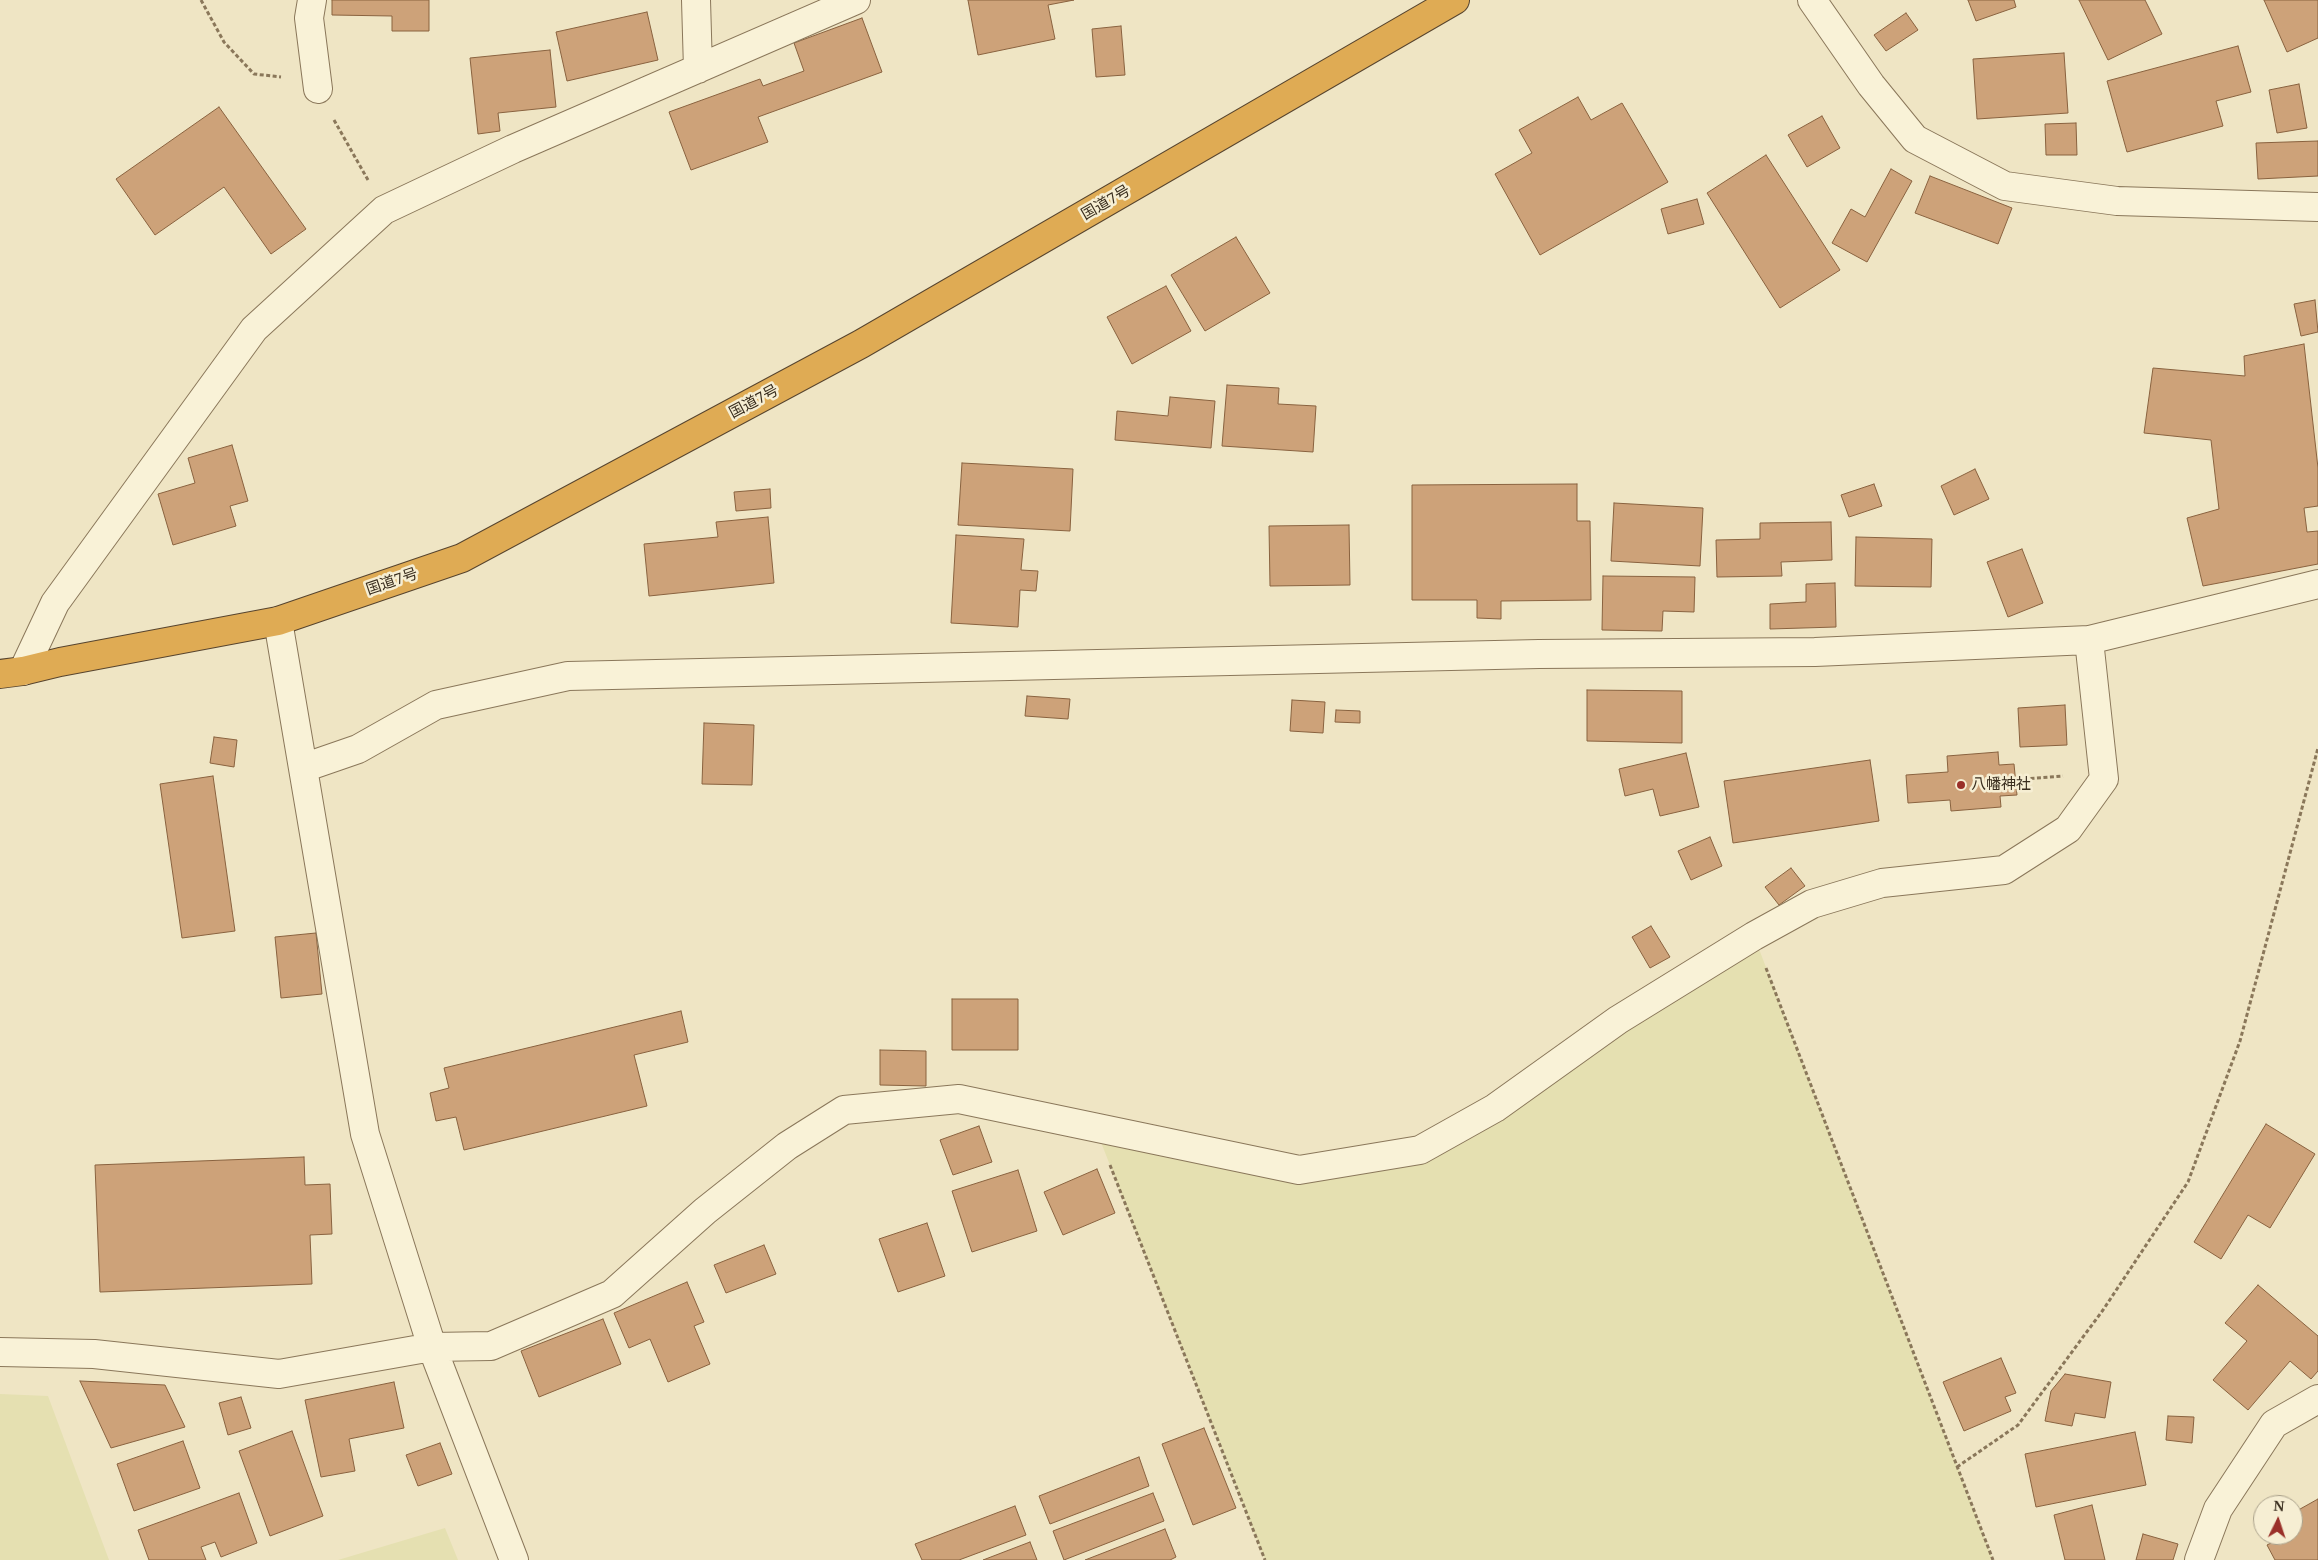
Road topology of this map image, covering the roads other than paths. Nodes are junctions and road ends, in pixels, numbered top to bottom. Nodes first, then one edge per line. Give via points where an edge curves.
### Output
1 (312, 0) edge
2 (696, 0) edge
3 (856, 0) edge
4 (1455, 0) edge
5 (1812, 0) edge
6 (698, 69) junction
7 (318, 89) dead end
8 (2318, 207) edge
9 (2318, 584) edge
10 (278, 621) junction
11 (2090, 640) junction
12 (11, 672) edge
13 (303, 768) junction
14 (432, 1347) junction
15 (0, 1352) edge
16 (2318, 1399) edge
17 (514, 1560) edge
18 (2199, 1560) edge

1 - 7 street via 309,18
2 - 6 street
3 - 6 street
4 - 10 highway, 国道7号 via 861,344 462,558
5 - 8 street via 1872,86 1916,139 2005,186 2117,201
6 - 12 street via 513,149 384,210 254,329 55,604
9 - 11 street
10 - 12 highway, 国道7号
10 - 13 street
11 - 13 street via 1815,652 1539,654 568,676 436,705 358,749
11 - 14 street via 2104,779 2068,829 2004,870 1882,883 1812,904 1618,1020 1496,1108 1420,1150 1299,1170 959,1099 844,1110 787,1146 705,1211 612,1294 491,1346
13 - 14 street via 365,1134
14 - 15 street via 280,1374 94,1354
14 - 17 street
16 - 18 street via 2274,1424 2218,1509

